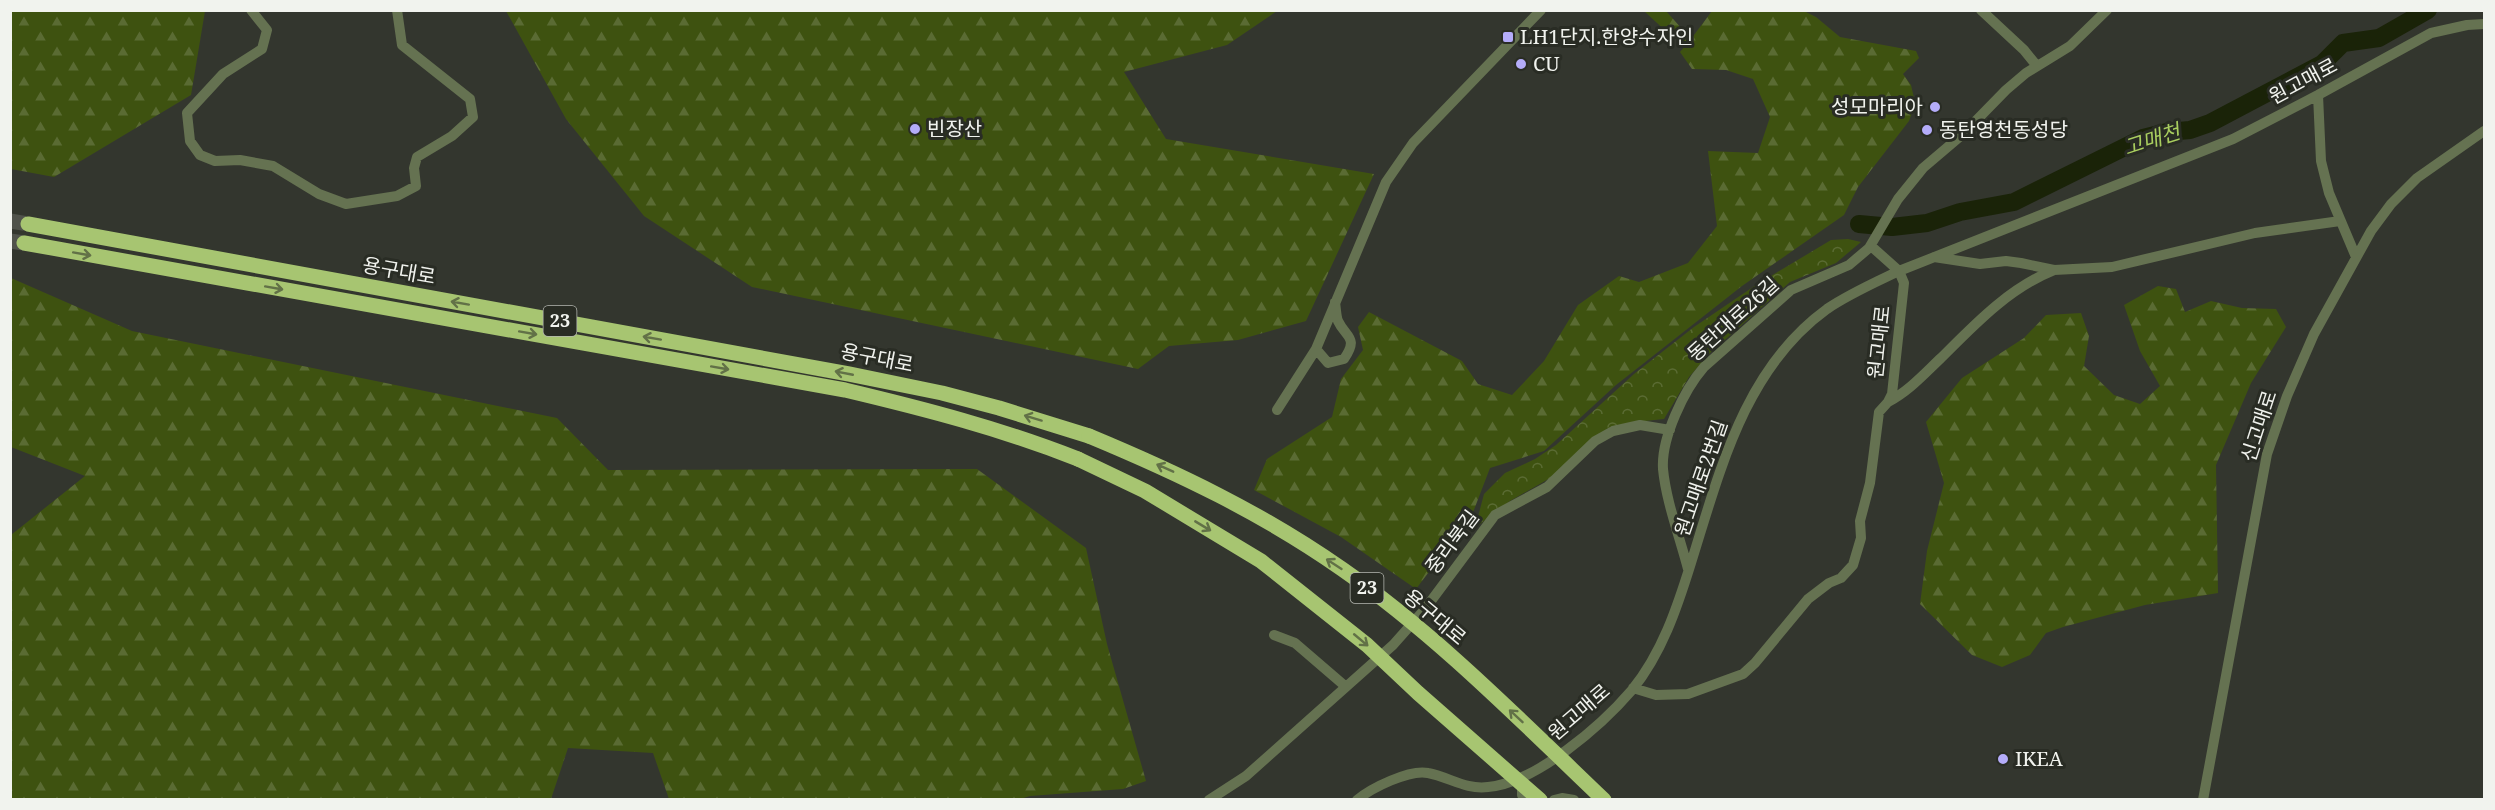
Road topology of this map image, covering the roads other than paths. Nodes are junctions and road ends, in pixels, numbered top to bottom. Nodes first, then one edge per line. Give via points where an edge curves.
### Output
1 (251, 10) edge
2 (397, 10) edge
3 (1541, 10) edge
4 (1981, 10) edge
5 (2107, 10) edge
6 (2484, 24) edge
7 (2037, 66) junction
8 (2318, 95) junction
9 (2484, 131) edge
10 (2340, 221) junction
11 (28, 224) tunnel mouth
12 (24, 243) tunnel mouth
13 (1872, 243) junction
14 (1931, 257) junction
15 (2356, 257) junction
16 (2054, 270) junction
17 (1899, 271) junction
18 (1335, 302) junction
19 (1316, 349) junction
20 (1888, 402) junction
21 (1277, 410) dead end
22 (1670, 430) junction
23 (1688, 571) junction
24 (1274, 635) dead end
25 (1345, 686) junction
26 (1633, 688) junction
27 (1522, 778) junction
28 (1209, 800) edge
29 (1357, 800) edge
30 (1527, 800) edge
31 (1540, 800) edge
32 (1554, 800) edge
33 (1574, 800) edge
34 (1604, 800) edge
35 (2203, 800) edge

1 - 2 street via 267,30 262,49 223,74 187,113 190,141 200,155 215,161 240,160 273,166 319,194 346,204 397,196 416,186 417,157 474,117 470,99 402,45
3 - 18 street via 1413,143 1386,182
4 - 7 street
5 - 7 street via 2070,46
6 - 8 street, 원고매로 via 2431,33
7 - 13 street, 동탄대로26길 via 1923,168
8 - 10 street via 2321,161
8 - 14 street, 원고매로 via 2233,139
9 - 15 street, 신고매로 via 2430,167 2404,190
10 - 15 street
10 - 16 street via 2255,233 2112,267
34 -> 11 highway, 용구대로 / 23, bridge via 1420,629 1342,569 1215,492 1089,436 942,393 849,374
12 -> 31 highway, 용구대로 / 23, bridge via 846,390 1033,441 1145,491 1261,561 1367,645
13 - 17 street
13 - 22 street, 동탄대로26길 via 1849,265 1791,290 1704,367 1694,379
14 - 16 street via 1980,264 2006,261
14 - 17 street, 원고매로
15 - 35 street, 신고매로 via 2314,334 2267,454
16 - 20 street via 2036,277 1995,306 1914,385
17 - 20 street, 원고매로 via 1904,283
17 - 23 street, 원고매로2번길 via 1827,310 1779,354 1754,392 1727,448
18 - 19 street
18 - 19 street via 1339,322 1350,335 1350,350 1344,359 1328,363
19 - 21 street
20 - 26 street, 원고매로 via 1878,412 1870,483 1860,521 1861,538 1847,572 1808,599 1743,674 1688,694 1656,695
22 - 23 street, 동탄대로26길 via 1663,468
22 - 25 street, 중리북길 via 1640,425 1613,431 1595,441 1547,487 1495,515 1425,609 1393,645
23 - 26 street, 원고매로2번길 via 1668,630
24 - 25 street via 1295,643
25 - 28 street, 중리북길 via 1246,776
26 - 27 street, 원고매로 via 1571,747
27 - 29 street, 원고매로 via 1490,788 1469,787 1419,773 1404,776
27 - 30 street via 1522,795
32 - 33 street

